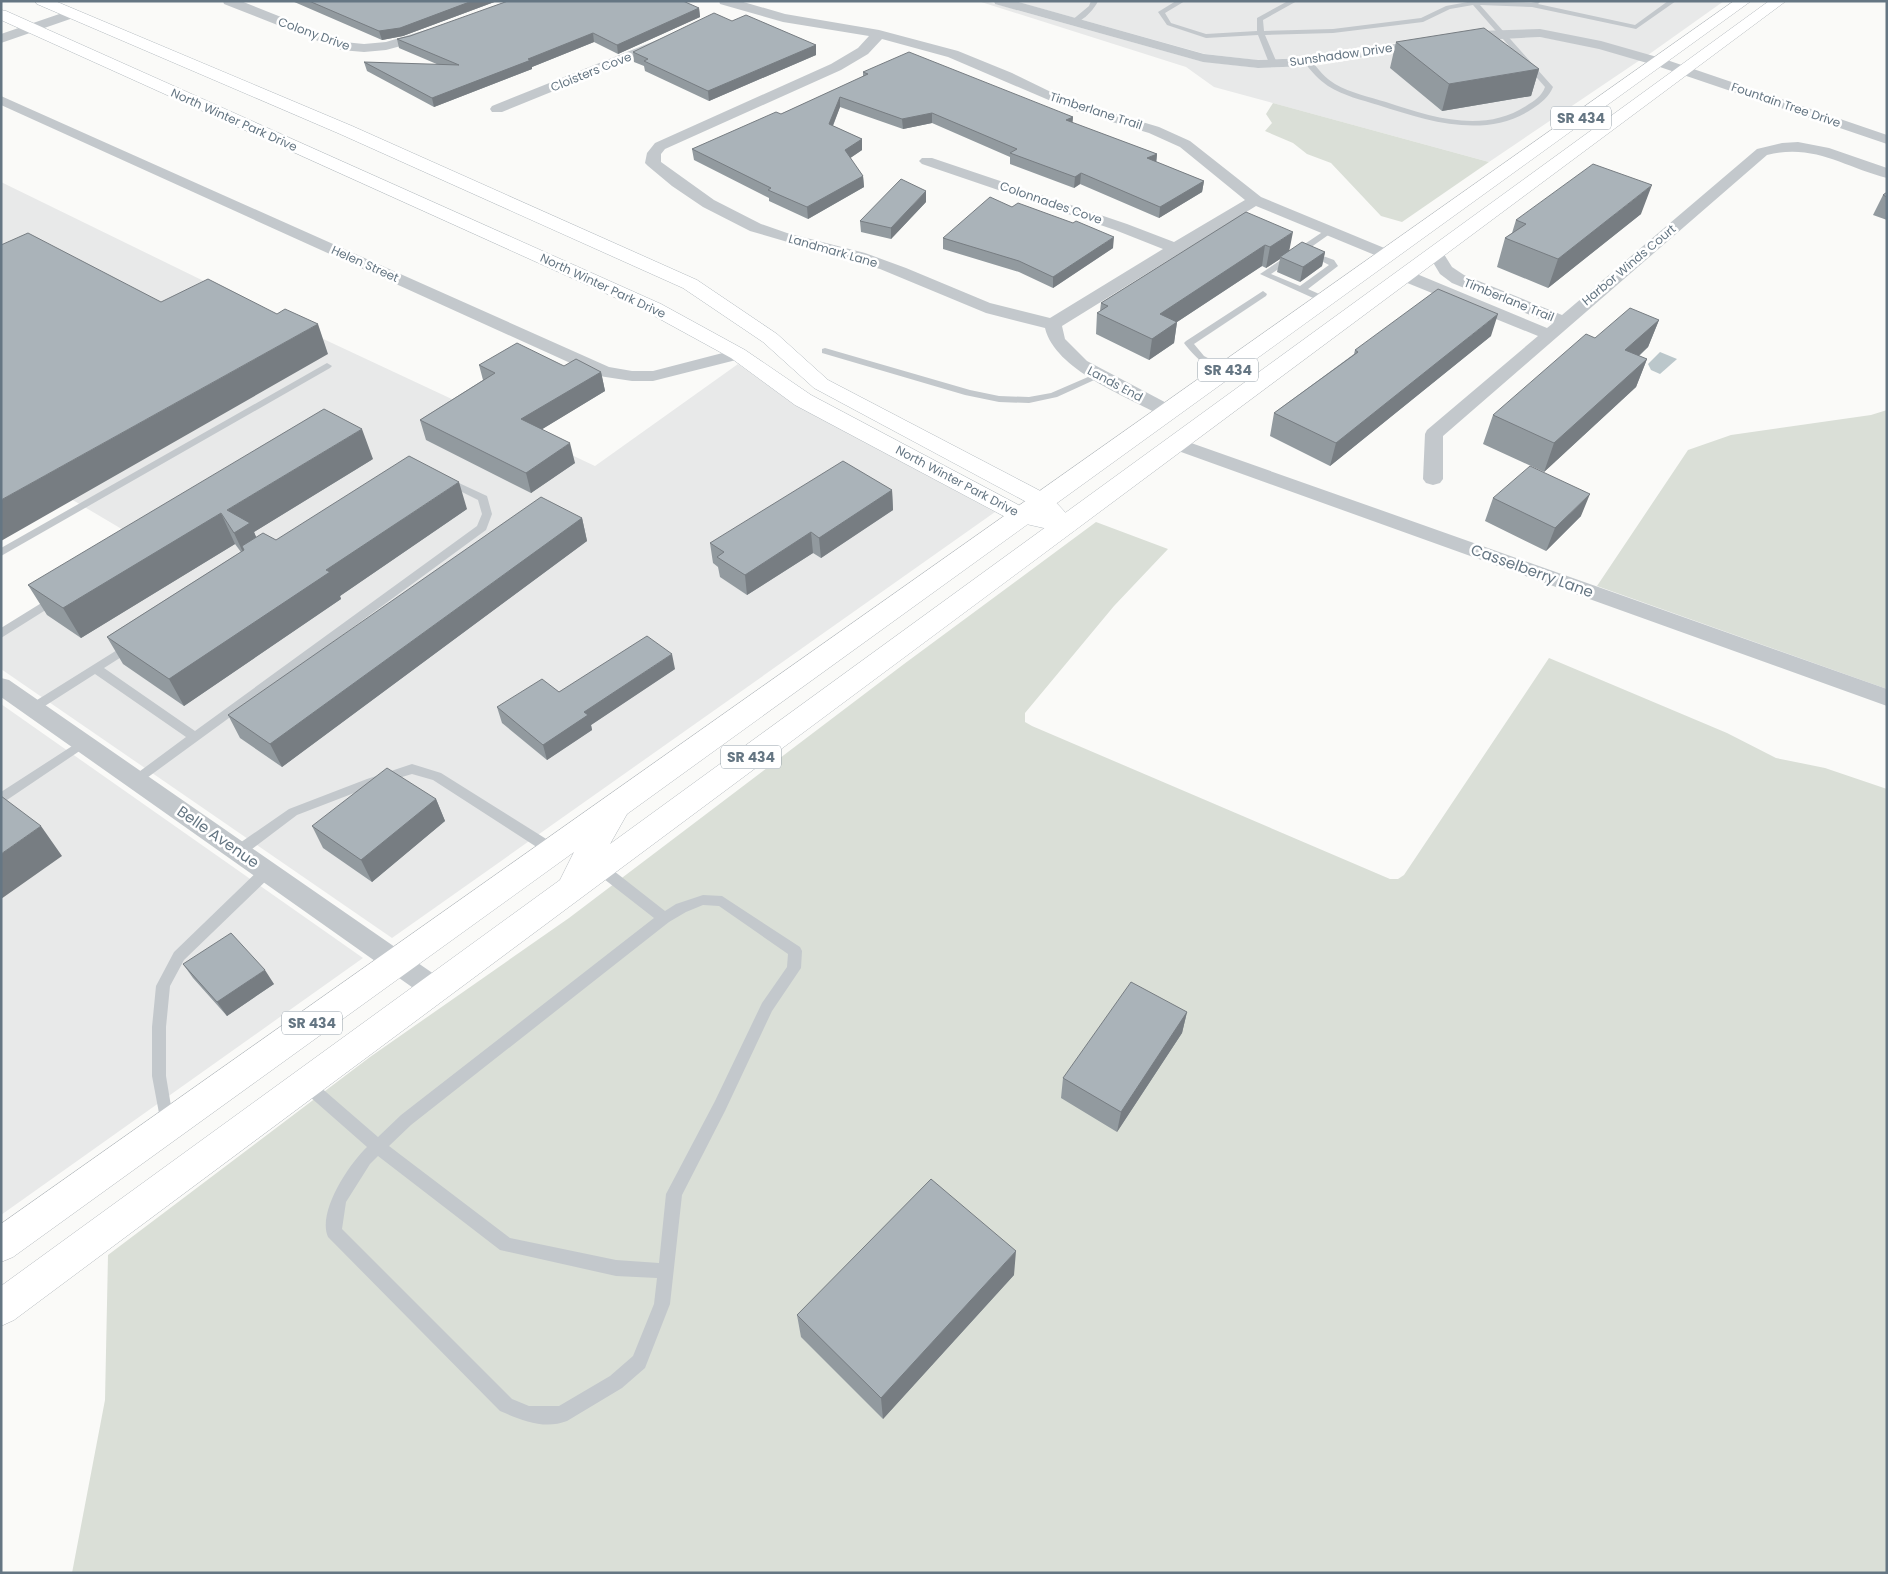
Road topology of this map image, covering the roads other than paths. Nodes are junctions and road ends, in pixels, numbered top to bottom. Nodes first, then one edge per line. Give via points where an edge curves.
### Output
1 (42, 1) edge
2 (229, 1) edge
3 (1000, 1) edge
4 (1095, 1) edge
5 (1182, 1) edge
6 (1294, 1) edge
7 (1673, 1) edge
8 (1744, 1) edge
9 (1779, 1) edge
10 (1475, 2) edge
11 (1535, 3) edge
12 (727, 7) edge
13 (1, 14) edge
14 (71, 14) junction
15 (1073, 22) junction
16 (31, 28) junction
17 (443, 28) edge
18 (1261, 33) junction
19 (879, 34) junction
20 (1500, 34) junction
21 (676, 36) edge
22 (1, 39) edge
23 (1308, 62) junction
24 (1659, 62) junction
25 (1274, 63) junction
26 (1685, 71) junction
27 (1, 100) edge
28 (497, 109) dead end
29 (1887, 140) edge
30 (927, 161) dead end
31 (1887, 173) edge
32 (1255, 200) junction
33 (1330, 231) junction
34 (1414, 237) junction
35 (1174, 248) junction
36 (1301, 250) junction
37 (1436, 254) junction
38 (1388, 255) junction
39 (1284, 261) junction
40 (1293, 265) edge
41 (1406, 276) junction
42 (1301, 290) junction
43 (1263, 294) dead end
44 (1381, 295) junction
45 (1499, 296) junction
46 (1325, 300) junction
47 (1484, 308) junction
48 (1563, 322) junction
49 (1053, 324) junction
50 (1548, 334) junction
51 (825, 351) dead end
52 (738, 354) junction
53 (327, 366) dead end
54 (1226, 371) junction
55 (1098, 376) junction
56 (1169, 412) junction
57 (1177, 444) junction
58 (432, 473) edge
59 (1432, 479) dead end
60 (1031, 508) junction
61 (1066, 526) junction
62 (1, 552) edge
63 (68, 590) edge
64 (1, 634) edge
65 (144, 637) edge
66 (95, 668) junction
67 (1, 686) edge
68 (1887, 698) edge
69 (33, 708) junction
70 (195, 737) junction
71 (83, 743) junction
72 (136, 780) junction
73 (1, 799) edge
74 (623, 801) junction
75 (238, 851) junction
76 (554, 851) junction
77 (600, 868) junction
78 (267, 871) junction
79 (570, 890) junction
80 (664, 918) junction
81 (398, 962) junction
82 (435, 989) junction
83 (306, 1084) junction
84 (167, 1127) junction
85 (378, 1147) junction
86 (1, 1245) edge
87 (665, 1271) junction
88 (1, 1308) edge

1 - 14 main road, North Winter Park Drive
2 - 17 street, Colony Drive via 356,49 398,44
3 - 15 street, Sunshadow Drive
4 - 15 lane
5 - 18 lane via 1161,12 1169,24 1206,36
6 - 18 lane via 1260,19
7 - 11 lane via 1636,27
8 - 24 main road, SR 434
9 - 26 main road, SR 434
10 - 11 lane
10 - 18 lane via 1448,7 1423,20 1332,32
10 - 20 lane
12 - 19 street, Timberlane Trail
13 - 16 main road, North Winter Park Drive
14 - 16 street
14 - 60 main road, North Winter Park Drive via 346,130 690,284 770,338 821,384
15 - 25 street, Sunshadow Drive via 1203,58
16 - 22 street
16 - 52 main road, North Winter Park Drive via 654,308
18 - 25 lane
19 - 32 street, Timberlane Trail via 954,54 1048,96 1170,137 1185,144
19 - 49 street, Landmark Lane via 848,61 660,146 654,153 653,163 739,221 770,234 873,261 984,307
20 - 23 street, Sunshadow Drive via 1475,35
20 - 23 lane via 1549,88 1527,110 1507,121 1459,123 1405,111 1342,91 1326,82
20 - 24 street, Sunshadow Drive via 1540,33 1601,45
21 - 28 street, Cloisters Cove
23 - 25 street, Sunshadow Drive
24 - 26 street, Sunshadow Drive
24 - 34 main road, SR 434
26 - 29 street, Fountain Tree Drive
26 - 37 main road, SR 434
27 - 52 street, Helen Street via 605,372 653,376
30 - 35 street, Colonnades Cove
31 - 48 street, Harbor Winds Court via 1807,148 1785,147 1762,152
32 - 33 street, Timberlane Trail
32 - 35 street
33 - 36 lane
33 - 38 street, Timberlane Trail
34 - 38 main road, SR 434
34 - 41 main road via 1406,256
35 - 49 street
36 - 39 lane
36 - 42 lane via 1334,266 1315,275
37 - 41 main road, SR 434
37 - 45 street, Timberlane Trail via 1446,270 1458,279
38 - 44 main road via 1394,268
38 - 46 main road, SR 434
39 - 40 lane
39 - 42 lane via 1264,274
41 - 44 main road, SR 434
41 - 47 street, Timberlane Trail
42 - 46 lane
43 - 54 lane via 1189,343 1201,358
44 - 57 main road, SR 434
45 - 47 street
45 - 48 street, Timberlane Trail
46 - 54 main road, SR 434
47 - 50 street, Timberlane Trail
48 - 50 street, Harbor Winds Court
49 - 55 street, Lands End via 1057,340 1081,365
50 - 59 street, Harbor Winds Court via 1434,434
51 - 55 lane via 999,399 1029,400 1054,395
52 - 60 main road, North Winter Park Drive via 803,400
53 - 62 lane
54 - 56 main road, SR 434
55 - 56 street, Lands End
56 - 60 main road, SR 434
57 - 61 main road, SR 434
57 - 68 street, Casselberry Lane
58 - 70 lane via 483,498 487,514 482,528
60 - 61 main road, North Winter Park Drive
60 - 74 main road, SR 434
61 - 77 main road, SR 434
63 - 64 lane
65 - 66 lane
66 - 69 lane
66 - 70 lane
67 - 69 street, Belle Avenue
69 - 71 street, Belle Avenue
70 - 72 lane
71 - 72 street, Belle Avenue
71 - 73 lane
72 - 75 street, Belle Avenue
74 - 76 main road, SR 434
74 - 79 main road via 586,857
75 - 76 lane via 293,812 412,769 437,776
75 - 78 street, Belle Avenue
76 - 81 main road, SR 434
77 - 79 main road, SR 434
77 - 80 lane
78 - 81 street, Belle Avenue
78 - 84 lane via 179,956 163,986 159,1076
79 - 82 main road, SR 434
80 - 85 lane via 406,1120
80 - 87 lane via 703,900 722,901 795,951 794,968 766,1007 674,1194
81 - 82 street, Belle Avenue
81 - 84 main road, SR 434
82 - 83 main road, SR 434
83 - 85 lane
83 - 88 main road, SR 434
84 - 86 main road, SR 434
85 - 87 lane via 506,1244 616,1268
85 - 87 lane via 365,1159 338,1200 334,1232 506,1404 528,1415 562,1415 616,1382 638,1362 662,1304

